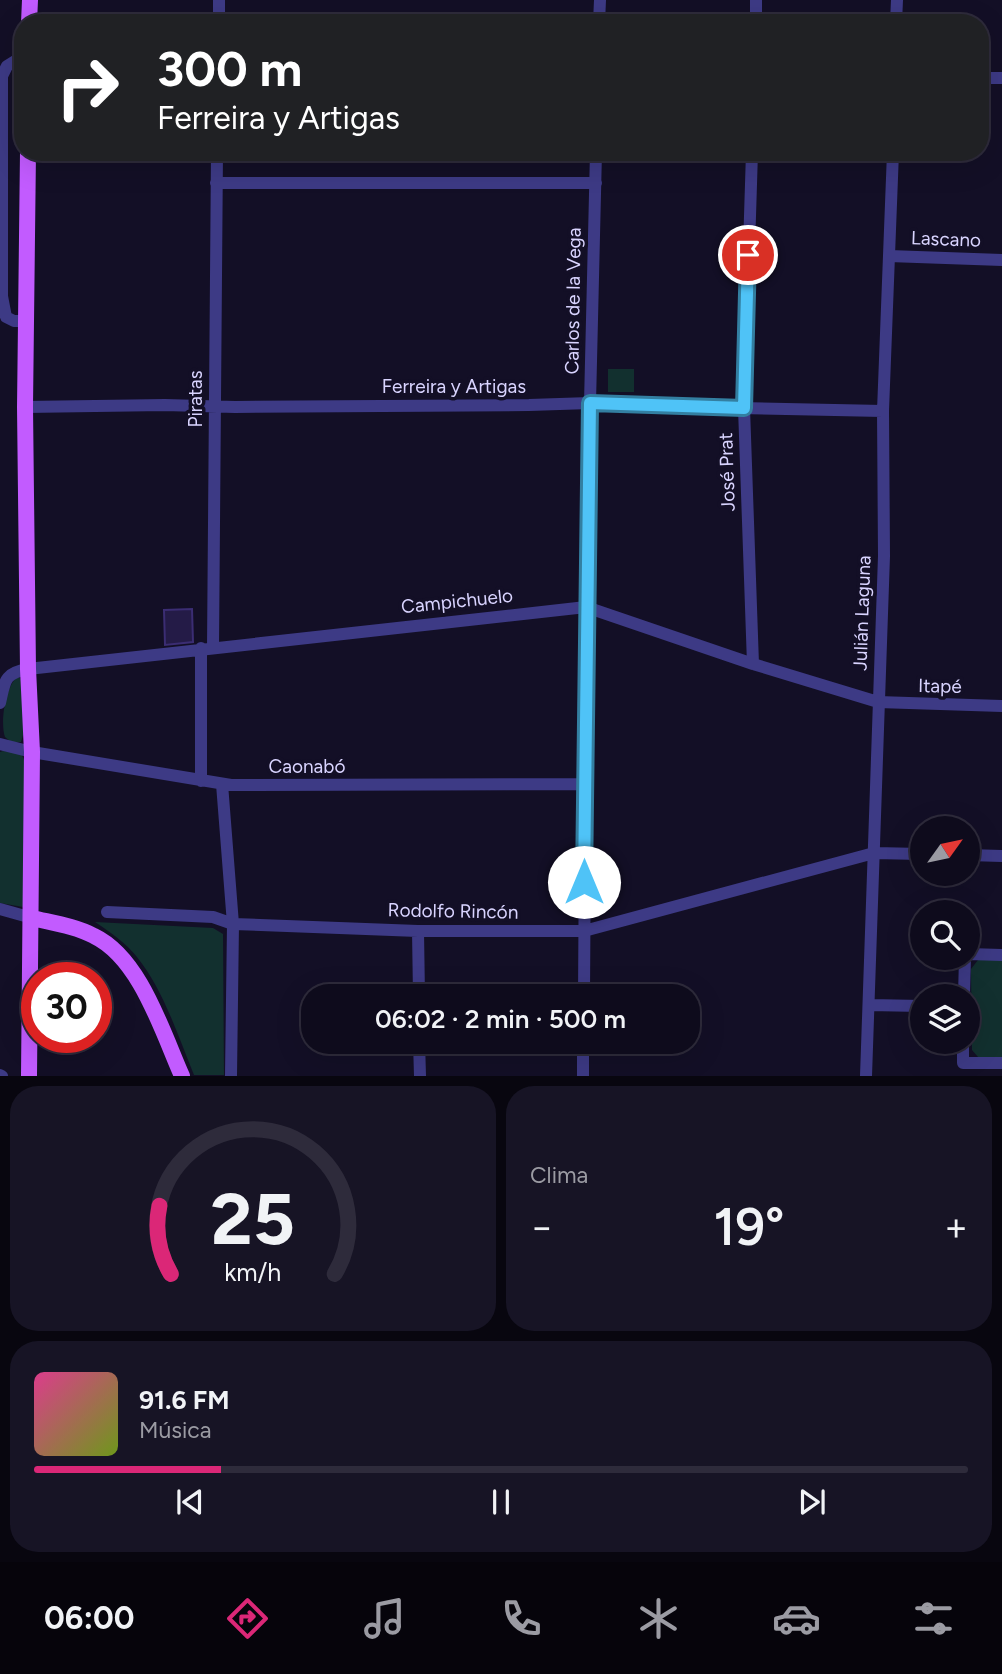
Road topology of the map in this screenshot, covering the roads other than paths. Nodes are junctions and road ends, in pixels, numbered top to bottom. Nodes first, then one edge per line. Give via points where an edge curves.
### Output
1 (14, 61) edge
2 (28, 161) edge
3 (217, 161) edge
4 (596, 161) edge
5 (752, 161) edge
6 (893, 161) edge
7 (1, 182) edge
8 (216, 183) junction
9 (596, 183) junction
10 (889, 256) junction
11 (1002, 260) edge
12 (26, 321) junction
13 (590, 403) junction
14 (214, 406) junction
15 (25, 407) junction
16 (744, 408) junction
17 (883, 411) junction
18 (586, 607) junction
19 (207, 648) junction
20 (753, 664) junction
21 (28, 669) junction
22 (877, 702) junction
23 (0, 703) edge
24 (1002, 706) edge
25 (0, 744) edge
26 (32, 752) junction
27 (201, 780) junction
28 (222, 784) junction
29 (585, 784) junction
30 (874, 853) junction
31 (910, 854) edge
32 (980, 855) edge
33 (1002, 856) edge
34 (0, 909) edge
35 (107, 912) dead end
36 (32, 918) junction
37 (233, 924) junction
38 (418, 931) junction
39 (584, 931) junction
40 (1002, 955) edge
41 (980, 956) edge
42 (419, 984) edge
43 (584, 984) edge
44 (869, 1005) junction
45 (910, 1006) edge
46 (419, 1054) edge
47 (583, 1054) edge
48 (963, 1054) edge
49 (1002, 1063) edge
50 (29, 1076) edge
51 (182, 1076) edge
52 (231, 1076) edge
53 (420, 1076) edge
54 (583, 1076) edge
55 (866, 1076) edge

1 - 7 street via 2,76
2 - 12 main road
3 - 8 street, Piratas
4 - 9 street, Carlos de la Vega
5 - 16 street, José Prat
6 - 10 street, Julián Laguna
7 - 12 street via 3,305 6,317
8 - 9 street
8 - 14 street, Piratas
9 - 13 street, Carlos de la Vega
10 - 11 street, Lascano
10 - 17 street, Julián Laguna
12 - 15 main road
13 - 14 street, Ferreira y Artigas
13 - 16 street, Ferreira y Artigas
13 - 18 street, Carlos de la Vega
14 - 15 street, Ferreira y Artigas
14 - 19 street, Piratas
15 - 21 main road
16 - 17 street, Ferreira y Artigas
16 - 20 street, José Prat
17 - 22 street, Julián Laguna via 884,556
18 - 19 street, Campichuelo
18 - 20 street, Campichuelo
18 - 29 street, Carlos de la Vega
19 - 21 street, Campichuelo
19 - 27 street, Piratas
20 - 22 street, Campichuelo
21 - 23 street via 12,672 6,679
21 - 26 main road
22 - 24 street, Itapé
22 - 30 street, Julián Laguna
25 - 26 street
26 - 27 street, Caonabó
26 - 36 main road
27 - 28 street, Caonabó
28 - 29 street, Caonabó
28 - 37 street
29 - 39 street, Carlos de la Vega
30 - 31 street, Rodolfo Rincón
30 - 39 street, Rodolfo Rincón
30 - 44 street, Julián Laguna
32 - 33 street
34 - 36 street
35 - 37 street, Rodolfo Rincón via 213,917
36 - 50 main road
36 - 51 main road via 79,929 114,949 138,978
37 - 38 street, Rodolfo Rincón
37 - 52 street
38 - 39 street, Rodolfo Rincón
38 - 42 street
39 - 43 street, Carlos de la Vega
40 - 41 street
44 - 45 street
44 - 55 street, Julián Laguna
46 - 53 street
47 - 54 street
48 - 49 street via 963,1063

